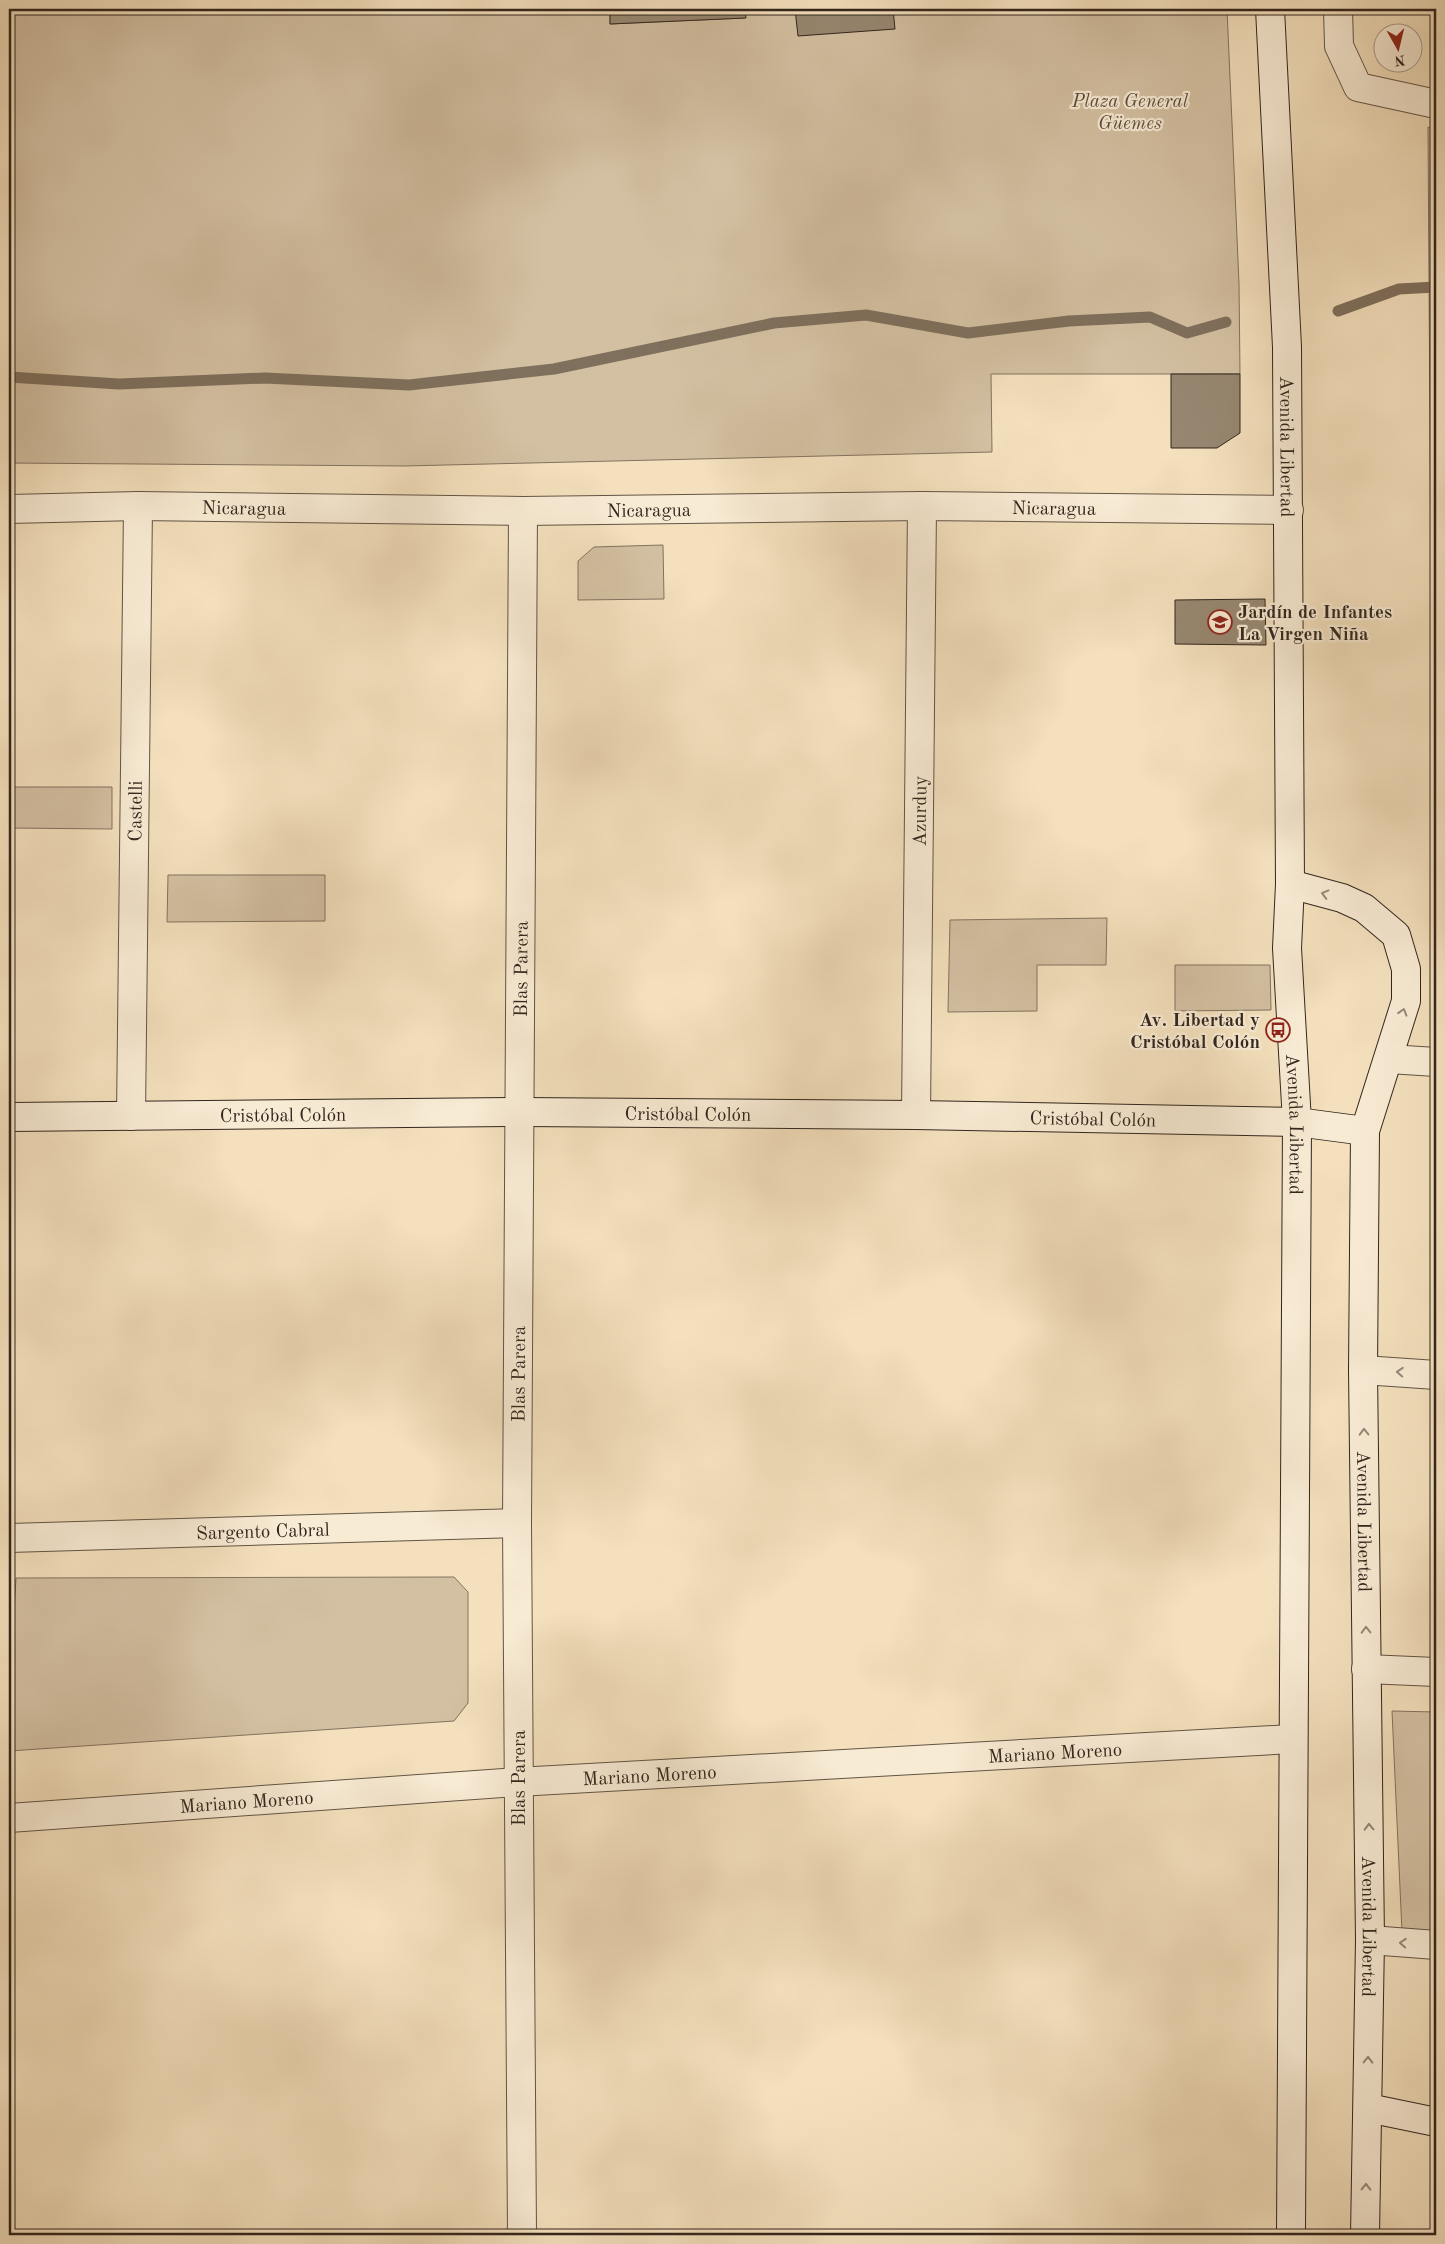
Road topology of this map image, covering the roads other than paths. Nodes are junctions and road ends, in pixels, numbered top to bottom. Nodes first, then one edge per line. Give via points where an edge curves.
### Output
1 (1270, 9) edge
2 (1338, 9) edge
3 (1436, 104) edge
4 (138, 506) junction
5 (922, 506) junction
6 (9, 508) edge
7 (1289, 510) junction
8 (523, 511) junction
9 (1290, 884) junction
10 (1389, 1059) junction
11 (1436, 1062) edge
12 (521, 1112) junction
13 (916, 1115) junction
14 (131, 1116) junction
15 (9, 1117) edge
16 (1297, 1122) junction
17 (1365, 1131) junction
18 (1363, 1370) junction
19 (1436, 1375) edge
20 (517, 1523) junction
21 (9, 1538) edge
22 (1366, 1669) junction
23 (1436, 1672) edge
24 (1292, 1739) junction
25 (518, 1782) junction
26 (9, 1818) edge
27 (1370, 1940) junction
28 (1436, 1945) edge
29 (1368, 2108) junction
30 (1436, 2122) edge
31 (522, 2235) edge
32 (1291, 2235) edge
33 (1365, 2235) edge

1 - 7 street, Avenida Libertad via 1287,347
2 - 3 street via 1339,46 1358,87
4 - 6 street, Nicaragua
4 - 8 street, Nicaragua
4 - 14 street, Castelli
5 - 7 street, Nicaragua
5 - 8 street, Nicaragua
5 - 13 street, Azurduy
7 - 9 street, Avenida Libertad
8 - 12 street, Blas Parera
10 -> 9 street, Avenida Libertad via 1406,1001 1406,969 1396,936 1364,908 1342,898
9 - 16 street, Avenida Libertad via 1287,948
10 - 11 street
10 - 17 street, Avenida Libertad
12 - 13 street, Cristóbal Colón
12 - 14 street, Cristóbal Colón
12 - 20 street, Blas Parera
13 - 16 street, Cristóbal Colón
14 - 15 street, Cristóbal Colón
16 - 17 street, Cristóbal Colón
16 - 24 street, Avenida Libertad
17 - 18 street, Avenida Libertad
19 -> 18 street
22 -> 18 street, Avenida Libertad
20 - 21 street, Sargento Cabral
20 - 25 street, Blas Parera
22 - 23 street
27 -> 22 street, Avenida Libertad
24 - 25 street, Mariano Moreno
24 - 32 street, Avenida Libertad
25 - 26 street, Mariano Moreno
25 - 31 street, Blas Parera
28 -> 27 street
29 -> 27 street, Avenida Libertad
29 - 30 street
33 -> 29 street, Avenida Libertad

